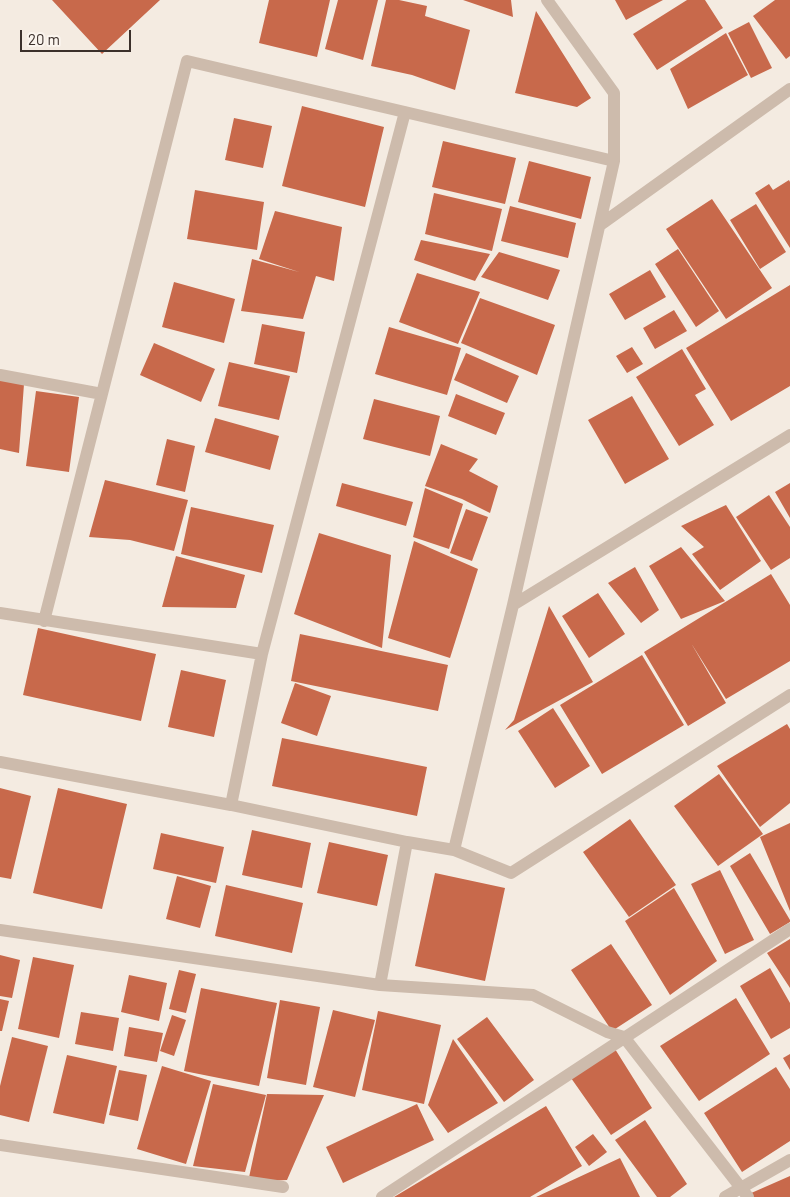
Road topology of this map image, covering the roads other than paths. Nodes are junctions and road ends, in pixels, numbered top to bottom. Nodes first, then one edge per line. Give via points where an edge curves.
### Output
1 (548, 0) edge
2 (790, 90) edge
3 (405, 112) junction
4 (614, 161) junction
5 (600, 225) junction
6 (0, 375) edge
7 (102, 394) junction
8 (790, 435) edge
9 (513, 605) junction
10 (0, 613) edge
11 (44, 621) junction
12 (262, 654) junction
13 (790, 695) edge
14 (0, 762) edge
15 (231, 805) junction
16 (407, 842) junction
17 (454, 850) junction
18 (790, 929) edge
19 (0, 930) edge
20 (380, 985) junction
21 (624, 1037) junction
22 (0, 1145) edge
23 (790, 1160) edge
24 (283, 1187) dead end
25 (745, 1192) edge
26 (382, 1197) edge
27 (725, 1197) edge

1 - 4 street via 614,92
2 - 5 street
3 - 4 street
3 - 7 street via 188,61
3 - 12 street
4 - 5 street
5 - 9 street
6 - 7 street
7 - 11 street
8 - 9 street
9 - 17 street
10 - 11 street
11 - 12 street
12 - 15 street
13 - 17 street via 511,872
14 - 15 street
15 - 16 street
16 - 17 street
16 - 20 street
18 - 21 street
19 - 20 street
20 - 21 street via 533,995 607,1032
21 - 25 street
21 - 26 street
22 - 24 street
23 - 25 street
25 - 27 street

